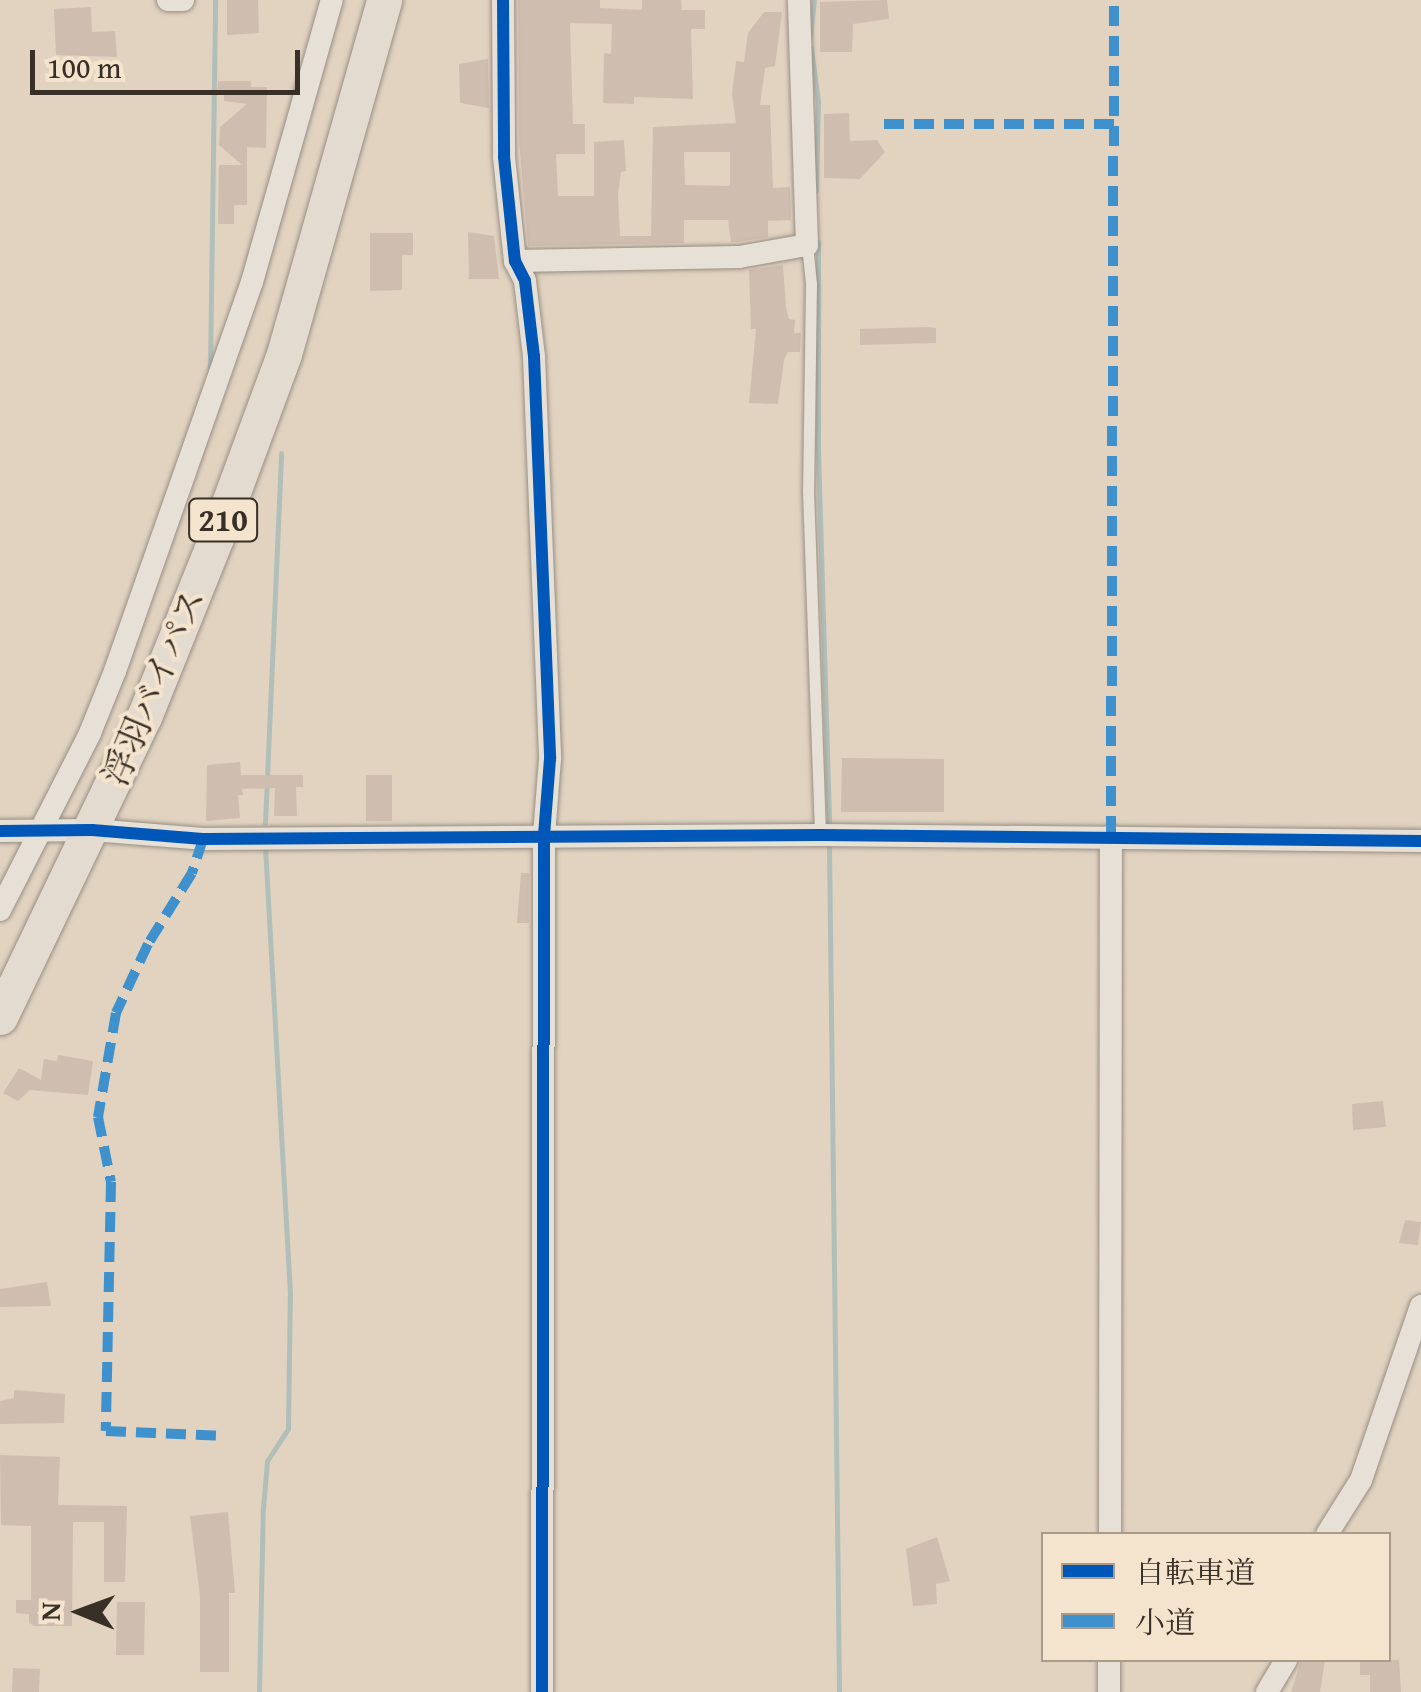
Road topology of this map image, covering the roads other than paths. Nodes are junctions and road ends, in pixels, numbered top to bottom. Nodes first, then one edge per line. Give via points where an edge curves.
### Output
1 (168, 0) edge
2 (183, 0) edge
3 (332, 0) edge
4 (384, 0) edge
5 (503, 0) edge
6 (799, 0) edge
7 (807, 245) junction
8 (515, 261) junction
9 (42, 830) junction
10 (92, 830) junction
11 (0, 831) edge
12 (820, 835) junction
13 (544, 836) junction
14 (1111, 836) junction
15 (1421, 841) edge
16 (0, 910) edge
17 (0, 1017) edge
18 (1421, 1306) edge
19 (1110, 1532) edge
20 (1328, 1532) edge
21 (1109, 1662) edge
22 (1285, 1662) edge
23 (542, 1692) edge
24 (1109, 1692) edge
25 (1267, 1692) edge

1 - 2 street
3 - 9 street via 216,392 116,671
4 - 10 highway, 浮羽バイパス / 210 via 284,354 152,700
5 - 8 street via 504,157
6 - 7 street
7 - 8 street via 738,257
7 - 12 lane
8 - 13 street via 525,281 534,356 550,759
9 - 10 street
9 - 11 street
9 - 16 street
10 - 13 street via 203,839
10 - 17 highway, 浮羽バイパス / 210
12 - 13 street
12 - 14 street
13 - 23 street
14 - 15 street
14 - 19 street
18 - 20 street via 1361,1480
21 - 24 street
22 - 25 street

